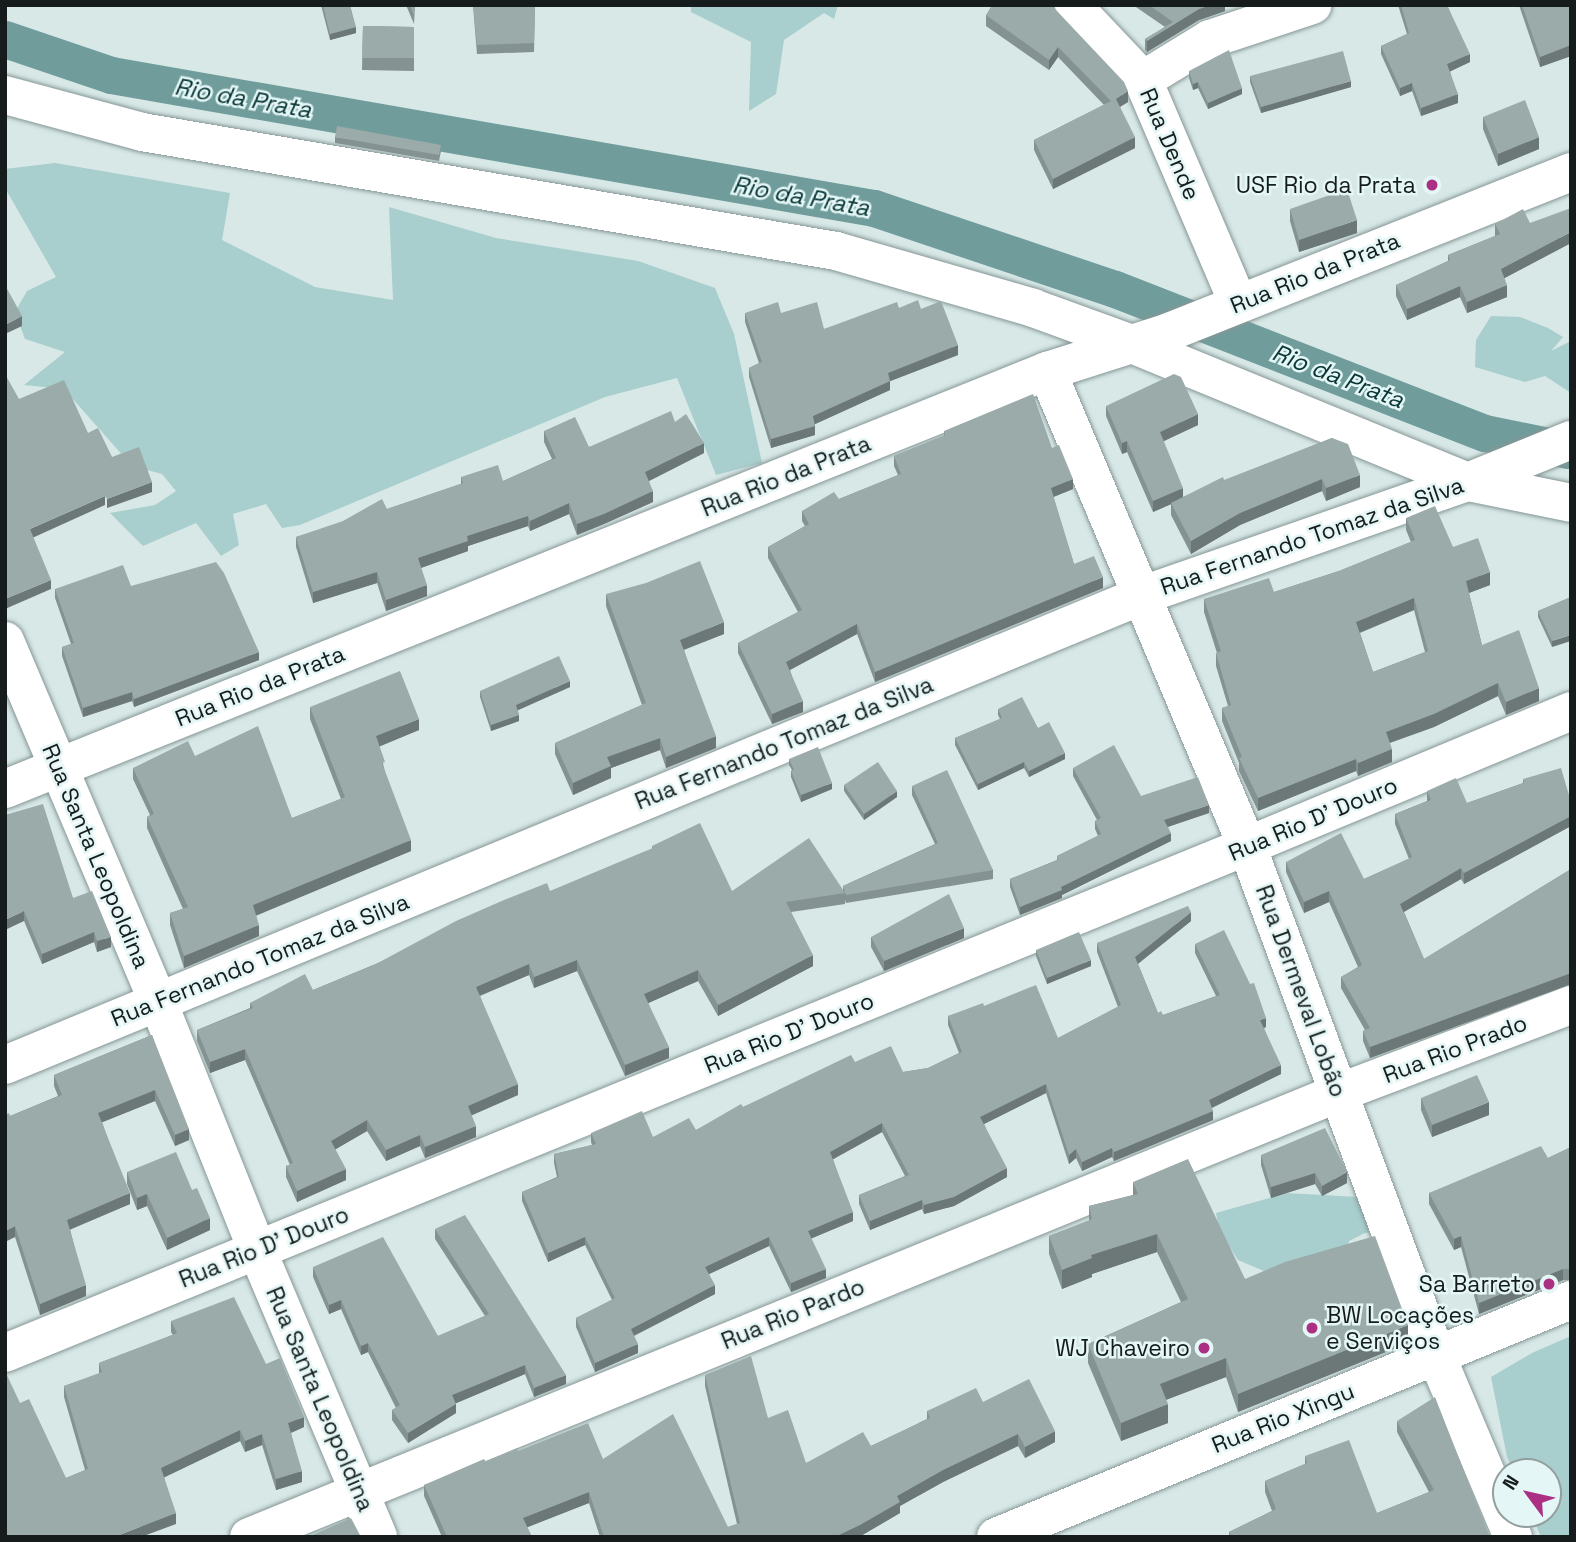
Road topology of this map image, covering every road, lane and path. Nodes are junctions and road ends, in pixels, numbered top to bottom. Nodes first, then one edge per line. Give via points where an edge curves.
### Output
1 (1072, 5) edge
2 (1312, 5) edge
3 (1143, 80) junction
4 (5, 95) edge
5 (1571, 172) edge
6 (1233, 305) junction
7 (1129, 343) junction
8 (1047, 371) junction
9 (1571, 440) edge
10 (1484, 476) junction
11 (1571, 503) edge
12 (1143, 595) junction
13 (5, 641) edge
14 (1571, 711) edge
15 (58, 767) junction
16 (5, 789) edge
17 (1247, 846) junction
18 (158, 1002) junction
19 (1571, 1006) edge
20 (5, 1065) edge
21 (1338, 1093) junction
22 (257, 1250) junction
23 (1571, 1300) edge
24 (5, 1353) edge
25 (1436, 1355) junction
26 (359, 1490) junction
27 (249, 1537) edge
28 (378, 1537) edge
29 (996, 1537) edge
30 (1513, 1537) edge

1 - 3 street, Rua Dende
2 - 3 street via 1210,39
3 - 6 street, Rua Dende
4 - 7 street via 118,126 232,148 836,251 1021,304
5 - 6 street, Rua Rio da Prata
6 - 7 street, Rua Rio da Prata
7 - 8 street, Rua Rio da Prata
7 - 10 street
8 - 12 street, Rua Dermeval Lobão
8 - 15 street, Rua Rio da Prata
9 - 10 street, Rua Fernando Tomaz da Silva
10 - 11 street
10 - 12 street, Rua Fernando Tomaz da Silva
12 - 17 street, Rua Dermeval Lobão
12 - 18 street, Rua Fernando Tomaz da Silva
13 - 15 street, Rua Santa Leopoldina
14 - 17 street, Rua Rio D' Douro
15 - 16 street, Rua Rio da Prata
15 - 18 street, Rua Santa Leopoldina
17 - 21 street, Rua Dermeval Lobão
17 - 22 street, Rua Rio D' Douro
18 - 20 street, Rua Fernando Tomaz da Silva
18 - 22 street, Rua Santa Leopoldina
19 - 21 street, Rua Rio Prado
21 - 25 street, Rua Dermeval Lobão
21 - 26 street, Rua Rio Pardo
22 - 24 street, Rua Rio D' Douro
22 - 26 street, Rua Santa Leopoldina
23 - 25 street, Rua Rio Xingu
25 - 29 street, Rua Rio Xingu
25 - 30 street, Rua Dermeval Lobão
26 - 27 street, Rua Rio Pardo
26 - 28 street, Rua Santa Leopoldina

